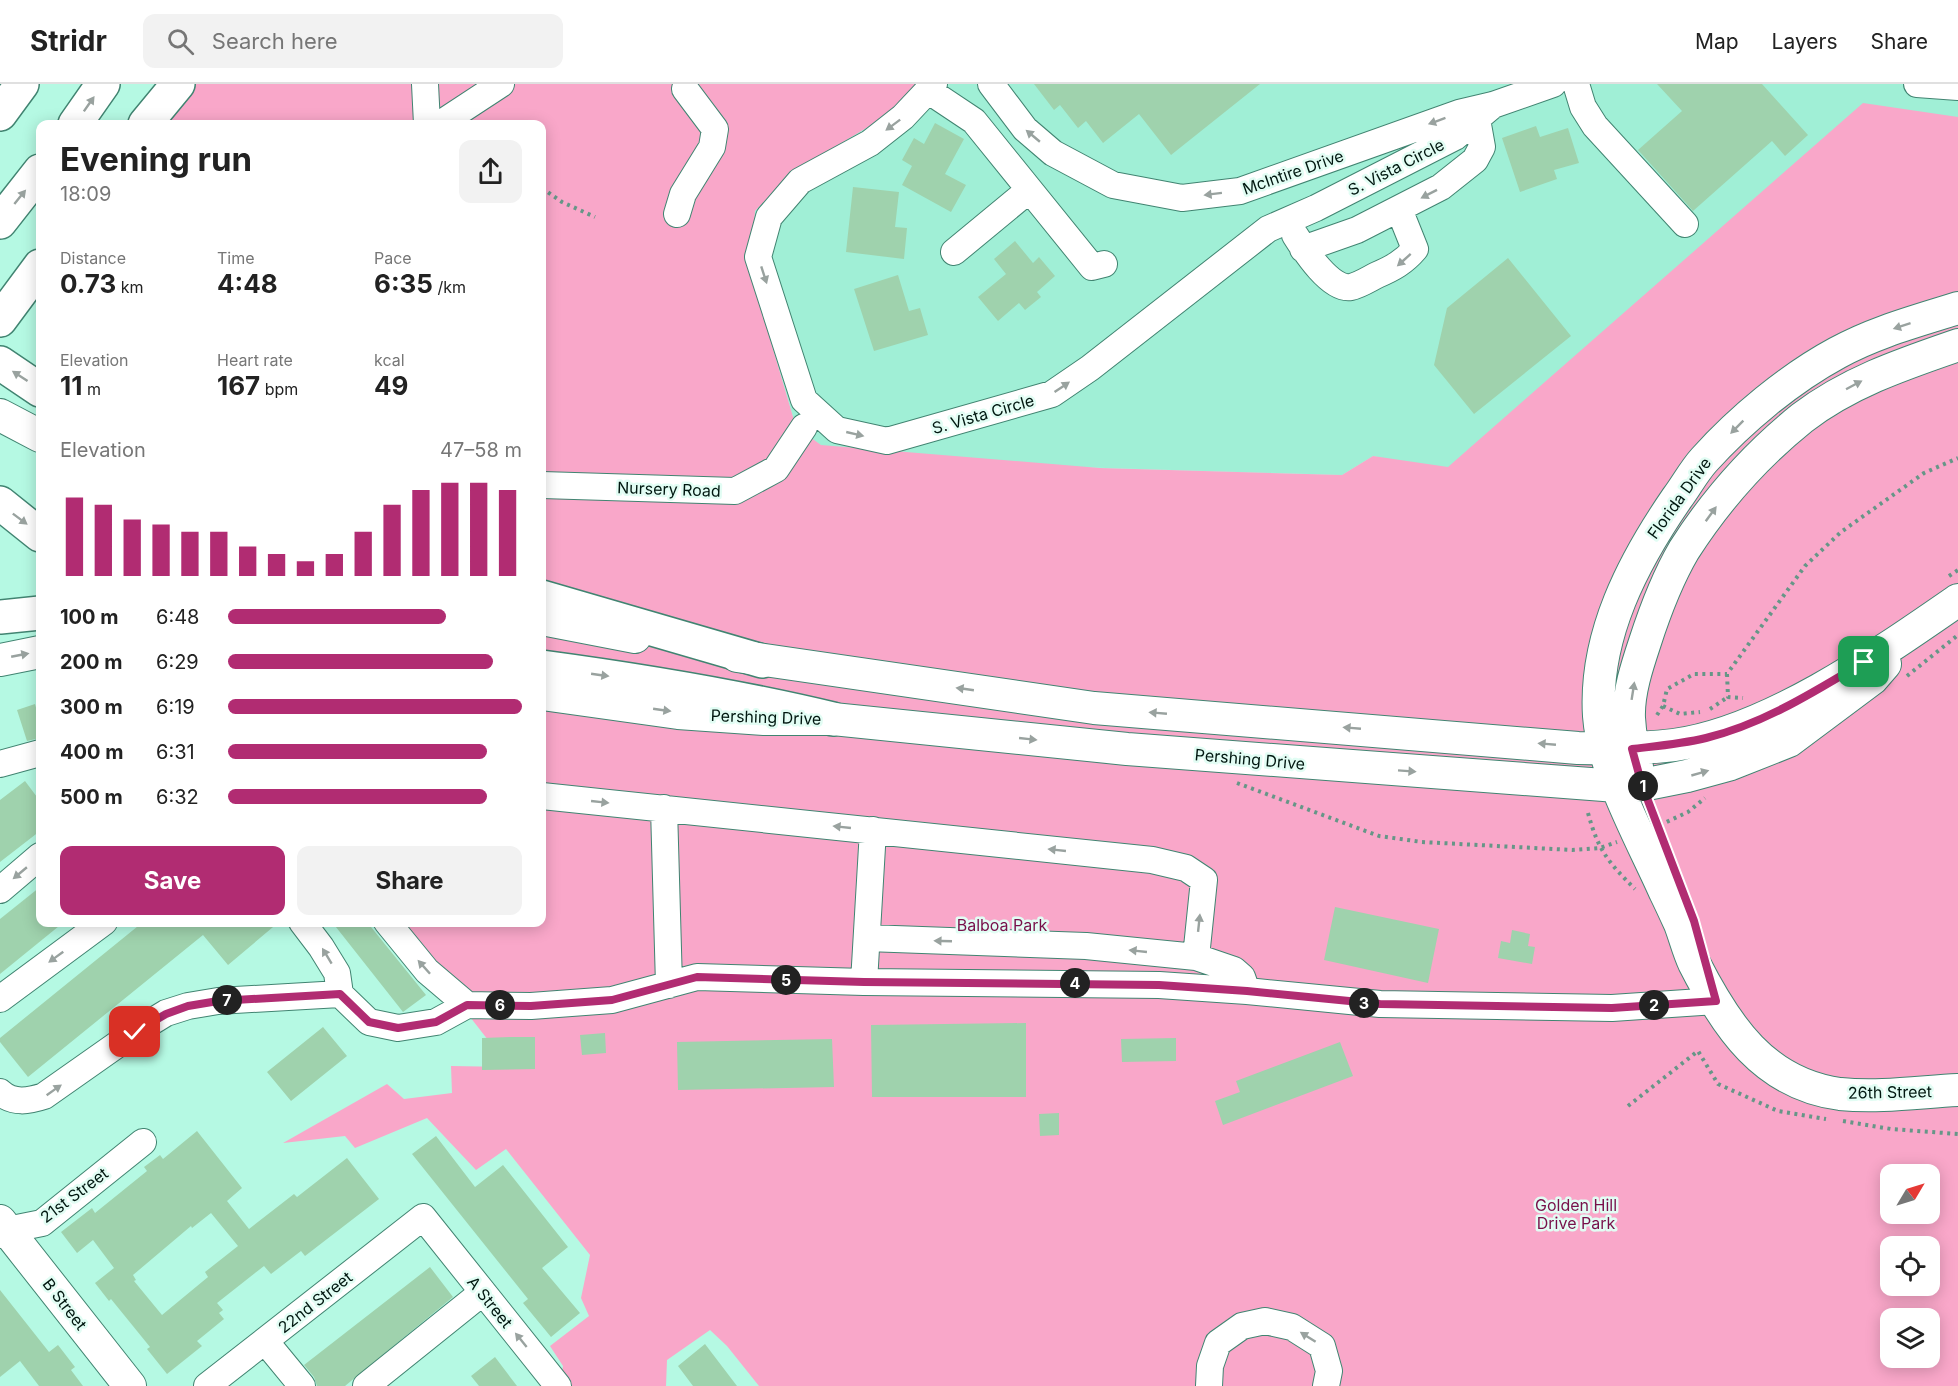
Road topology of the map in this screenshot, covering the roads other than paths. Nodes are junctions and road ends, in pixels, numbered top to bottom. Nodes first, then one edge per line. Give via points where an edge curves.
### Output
1 (22, 84) edge
2 (103, 84) edge
3 (178, 84) edge
4 (425, 84) edge
5 (501, 84) edge
6 (991, 84) edge
7 (1553, 84) edge
8 (1576, 84) edge
9 (1923, 84) edge
10 (932, 87) edge
11 (1958, 87) edge
12 (685, 89) dead end
13 (1485, 112) junction
14 (0, 114) edge
15 (78, 120) edge
16 (148, 120) edge
17 (165, 120) edge
18 (427, 120) edge
19 (446, 120) edge
20 (36, 176) edge
21 (1029, 190) junction
22 (1399, 209) junction
23 (677, 214) dead end
24 (1287, 220) junction
25 (0, 222) edge
26 (1684, 224) dead end
27 (1304, 249) junction
28 (954, 252) dead end
29 (1104, 264) dead end
30 (36, 272) edge
31 (1958, 308) edge
32 (0, 320) edge
33 (1958, 345) edge
34 (0, 363) edge
35 (36, 387) edge
36 (0, 415) edge
37 (804, 427) dead end
38 (36, 434) edge
39 (546, 485) edge
40 (0, 503) edge
41 (36, 532) edge
42 (1953, 588) edge
43 (546, 598) edge
44 (36, 613) edge
45 (0, 617) edge
46 (546, 620) edge
47 (1911, 632) junction
48 (36, 652) edge
49 (0, 660) edge
50 (762, 661) junction
51 (546, 668) edge
52 (546, 695) edge
53 (833, 719) junction
54 (1619, 749) junction
55 (36, 754) edge
56 (0, 764) edge
57 (1630, 785) junction
58 (546, 796) edge
59 (664, 808) junction
60 (873, 830) junction
61 (36, 859) edge
62 (0, 890) edge
63 (97, 927) edge
64 (306, 927) edge
65 (391, 927) edge
66 (867, 938) junction
67 (1196, 957) junction
68 (864, 982) junction
69 (669, 985) junction
70 (1247, 991) junction
71 (340, 994) junction
72 (0, 999) edge
73 (1716, 1001) junction
74 (467, 1005) junction
75 (1958, 1090) edge
76 (0, 1092) edge
77 (143, 1142) dead end
78 (423, 1217) joint
79 (2, 1229) edge
80 (483, 1292) junction
81 (265, 1341) junction
82 (130, 1386) edge
83 (207, 1386) edge
84 (302, 1386) edge
85 (366, 1386) edge
86 (558, 1386) edge
87 (1209, 1386) edge
88 (1326, 1386) edge

1 - 14 highway
15 -> 2 highway
3 - 16 highway
3 - 17 highway
4 - 18 street
5 - 19 street
13 -> 6 street, McIntire Drive via 1459,113 1240,191 1182,198 1113,185 1053,153 1025,129
7 - 13 street, McIntire Drive
8 - 26 street via 1583,107 1595,126
9 - 11 street
10 - 21 street via 974,120
10 -> 24 street, S. Vista Circle via 870,143 800,182 769,217 766,226 758,257 804,400 837,430 887,441 1052,394 1268,229
12 - 23 street via 715,129 712,147 683,194
13 -> 22 street via 1482,147 1475,160 1441,187
13 - 24 street, S. Vista Circle via 1455,137
25 -> 20 highway
21 - 28 street
21 - 29 street via 1092,267
22 - 27 street via 1357,230
22 -> 27 street via 1415,249 1396,267 1351,287 1340,286 1328,277
24 - 27 street
30 - 32 highway
31 -> 54 main road, Florida Drive via 1836,353 1743,421 1702,462 1650,536 1614,616 1602,664 1599,718
54 -> 33 main road, Florida Drive via 1633,684 1658,604 1684,551 1736,479 1803,417 1854,384
35 -> 34 highway
36 - 38 main road
37 - 39 street, Nursery Road via 776,468 735,490
40 -> 41 highway
42 - 47 main road, Pershing Drive
43 - 50 highway
44 - 45 highway
46 - 50 main road, Pershing Drive
47 - 54 main road, Pershing Drive via 1816,691 1740,727 1674,745
57 -> 47 main road, Pershing Drive via 1688,776 1789,741 1872,680
49 -> 48 main road
54 -> 50 main road, Pershing Drive via 1095,708
51 -> 53 highway via 606,675
52 -> 53 main road, Pershing Drive via 678,713
53 -> 57 main road, Pershing Drive via 1127,749
54 - 57 main road, Florida Drive
55 - 56 street
57 - 73 main road, 26th Street via 1694,921
58 -> 59 street
60 -> 59 street
59 - 69 street
60 - 66 street
67 -> 60 street via 1204,880 1186,868 1161,861
61 -> 62 street
63 -> 72 street
71 -> 64 street via 337,973
74 -> 65 street via 427,971
67 -> 66 street via 1086,946
66 - 68 street
67 - 70 street via 1234,970 1242,977
68 - 69 street via 697,977
68 - 70 street via 1159,985
69 - 74 street via 612,1000 531,1006
70 - 73 street via 1380,1004 1612,1008
71 - 74 street via 369,1022 398,1028 436,1022
76 -> 71 street via 17,1100 44,1096 135,1032 188,1006
73 - 75 main road, 26th Street via 1727,1023 1750,1049 1778,1072 1809,1087 1872,1095
77 - 79 street, 21st Street via 42,1223
78 - 80 street, A Street
78 - 81 street, 22nd Street
79 - 82 main road, B Street
80 - 85 street
86 -> 80 street, A Street
81 - 83 street, 22nd Street
81 - 84 street
88 -> 87 street via 1329,1371 1322,1346 1292,1327 1265,1322 1242,1326 1218,1343 1209,1366

